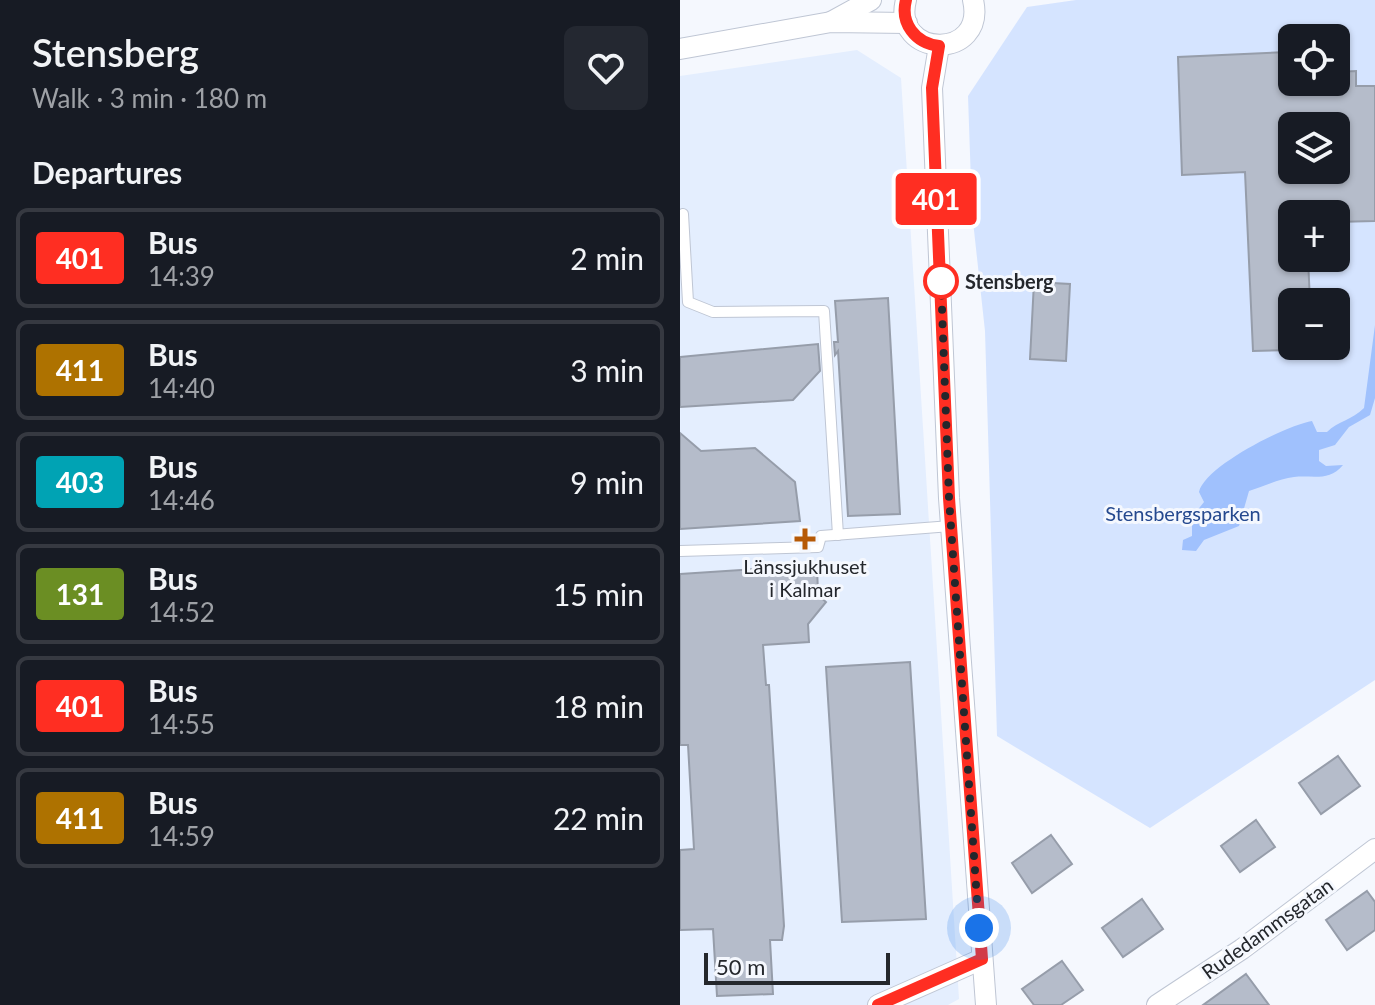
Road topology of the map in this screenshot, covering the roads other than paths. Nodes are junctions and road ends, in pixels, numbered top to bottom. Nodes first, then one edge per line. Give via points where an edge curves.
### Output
1 (871, 0) edge
2 (906, 0) edge
3 (981, 1) edge
4 (831, 22) junction
5 (907, 23) junction
6 (939, 46) junction
7 (680, 49) edge
8 (683, 214) dead end
9 (951, 526) junction
10 (838, 535) junction
11 (680, 551) edge
12 (1375, 849) edge
13 (982, 959) junction
14 (878, 1005) edge
15 (986, 1005) edge
16 (1157, 1005) edge

1 - 4 street
2 - 5 street
3 - 6 street via 966,34
4 - 5 street
4 - 7 street
5 - 6 street via 920,39
6 - 9 street via 932,88
8 - 10 lane via 688,302 713,312 824,311
9 - 10 lane
9 - 13 street
10 - 11 lane via 821,536 818,547
12 - 16 street, Rudedammsgatan
13 - 14 street
13 - 15 street

